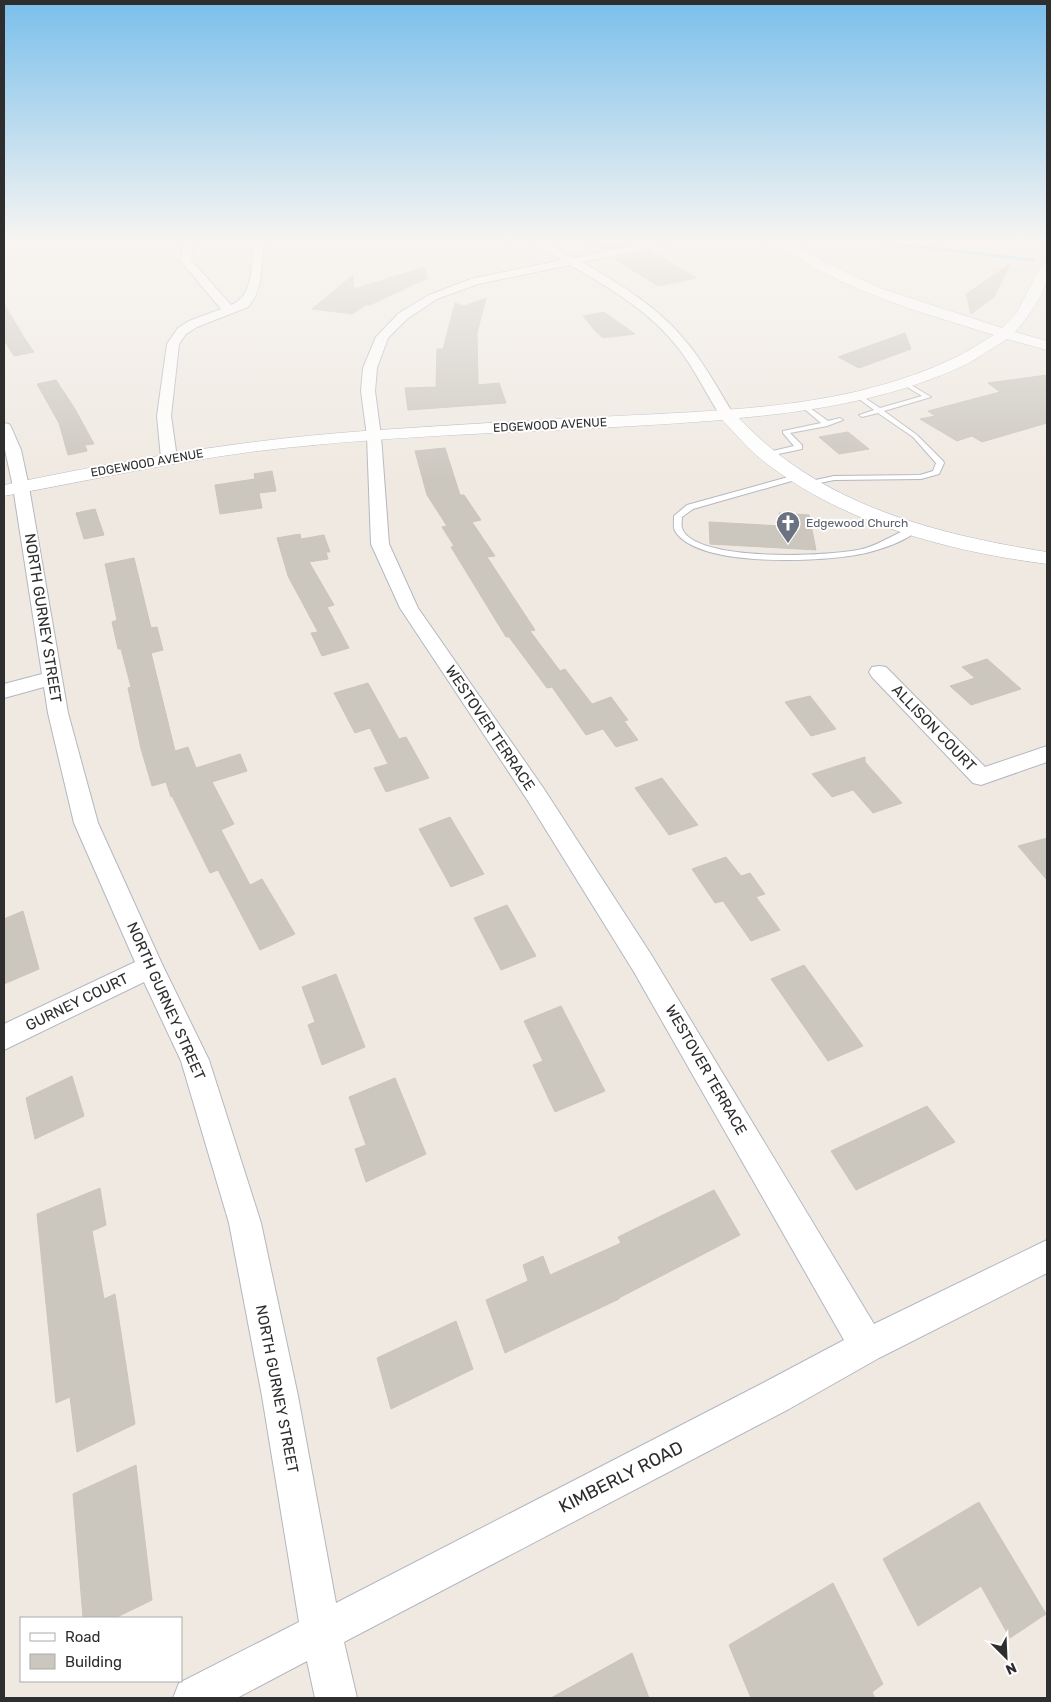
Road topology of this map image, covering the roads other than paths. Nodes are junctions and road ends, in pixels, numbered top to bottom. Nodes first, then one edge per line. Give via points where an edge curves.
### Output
1 (197, 322) edge
2 (397, 322) edge
3 (661, 322) edge
4 (971, 322) edge
5 (1016, 322) edge
6 (1005, 334) junction
7 (1047, 346) edge
8 (904, 383) junction
9 (857, 395) junction
10 (804, 406) junction
11 (878, 410) junction
12 (727, 414) junction
13 (862, 415) dead end
14 (840, 420) dead end
15 (827, 424) junction
16 (4, 427) edge
17 (374, 436) junction
18 (767, 455) junction
19 (169, 458) junction
20 (804, 480) junction
21 (12, 489) edge
22 (914, 530) junction
23 (1047, 558) edge
24 (879, 672) dead end
25 (53, 678) junction
26 (4, 690) edge
27 (1047, 754) edge
28 (150, 967) junction
29 (4, 1037) edge
30 (1047, 1256) edge
31 (867, 1346) junction
32 (322, 1632) junction
33 (194, 1698) edge
34 (336, 1698) edge

1 - 19 street via 182,331 173,344 164,416
2 - 17 street, WESTOVER TERRACE via 382,337 370,368 368,391
3 - 12 street via 685,349
4 - 6 street
5 - 6 street, EDGEWOOD AVENUE
6 - 7 street
6 - 8 street, EDGEWOOD AVENUE via 969,357
8 - 9 street, EDGEWOOD AVENUE
8 - 11 lane via 928,397
9 - 10 street, EDGEWOOD AVENUE
9 - 11 lane
10 - 12 street, EDGEWOOD AVENUE
10 - 15 lane
11 - 13 lane
11 - 20 lane via 914,436 940,463 936,472 921,477
12 - 17 street, EDGEWOOD AVENUE
12 - 18 street
14 - 15 lane
15 - 18 lane via 785,432 799,447
16 - 21 street, NORTH GURNEY STREET via 13,450
17 - 19 street, EDGEWOOD AVENUE
17 - 31 street, WESTOVER TERRACE via 380,544 409,608 648,971
18 - 20 street
19 - 21 street, EDGEWOOD AVENUE
20 - 22 street via 889,522
20 - 22 lane via 690,507 678,516 678,529 688,540 722,553 809,558 829,558 865,550
21 - 25 street, NORTH GURNEY STREET
22 - 23 street via 971,546
24 - 27 street, ALLISON COURT via 981,777
25 - 26 street
25 - 28 street, NORTH GURNEY STREET via 58,713 86,823
28 - 29 street, GURNEY COURT
28 - 32 street, NORTH GURNEY STREET via 195,1060 245,1223
30 - 31 street, KIMBERLY ROAD
31 - 32 street, KIMBERLY ROAD
32 - 33 street, KIMBERLY ROAD
32 - 34 street, NORTH GURNEY STREET

